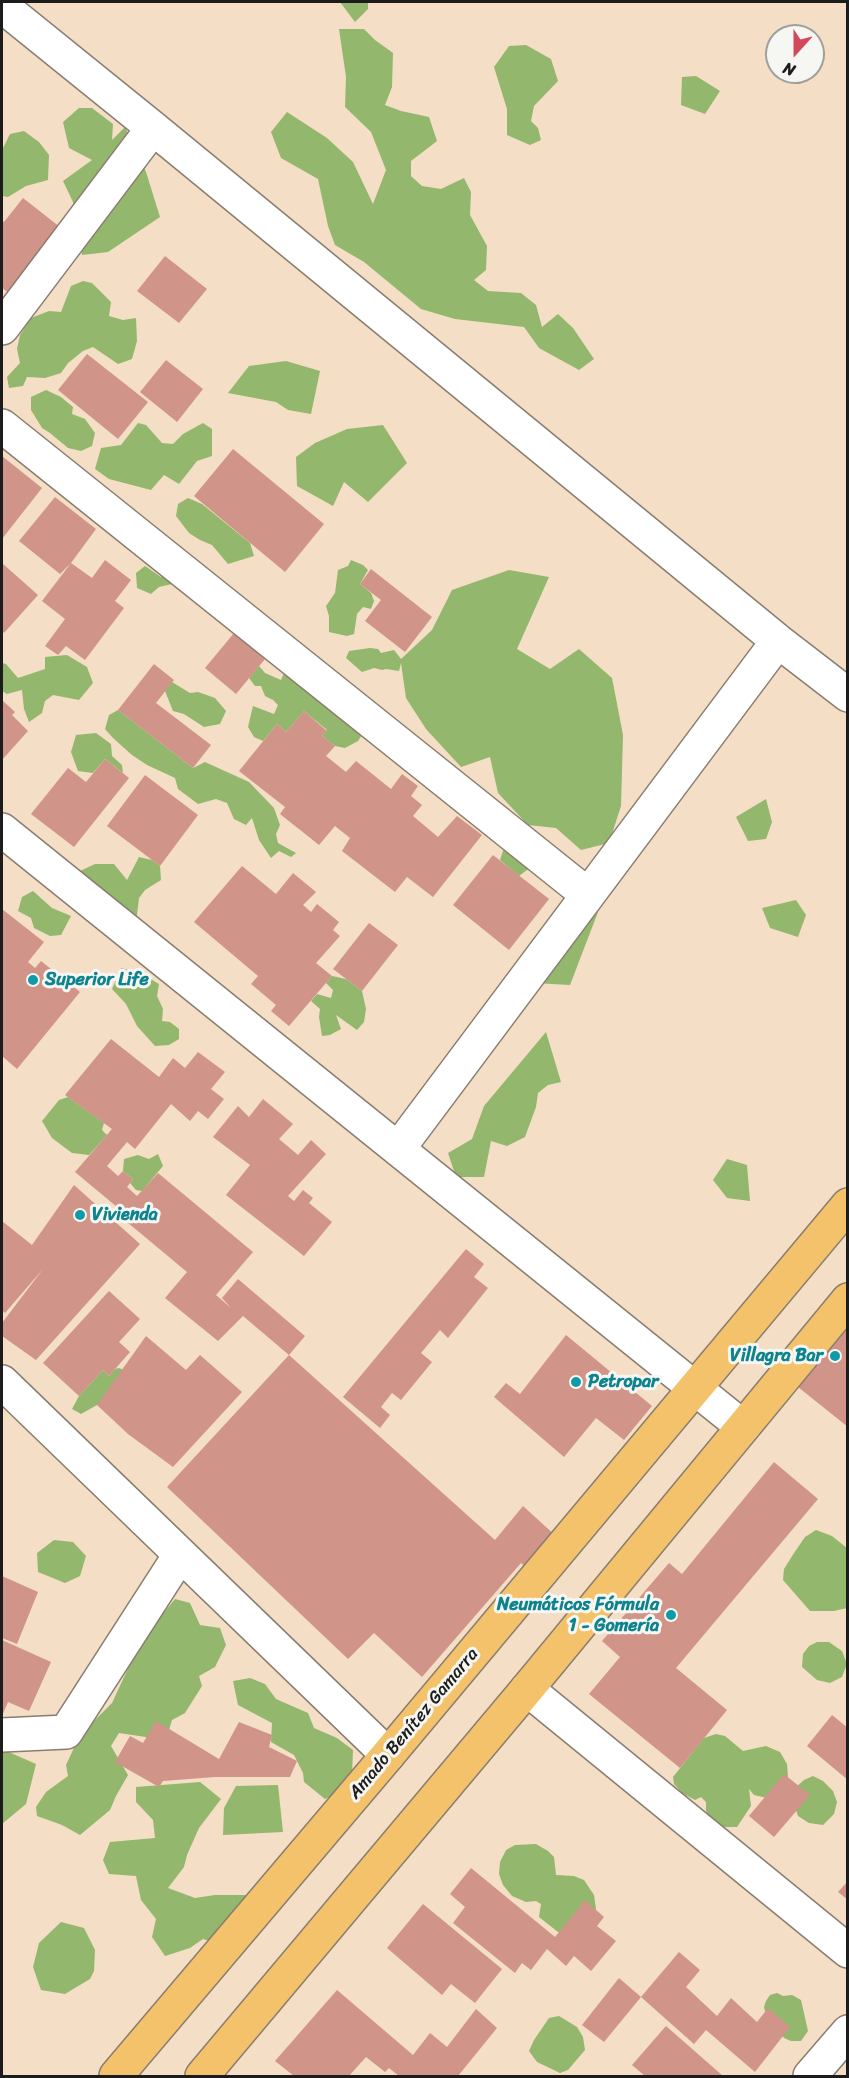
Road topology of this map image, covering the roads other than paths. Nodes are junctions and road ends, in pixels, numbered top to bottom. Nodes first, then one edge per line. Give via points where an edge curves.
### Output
1 (2, 6) edge
2 (153, 128) junction
3 (2, 328) edge
4 (2, 426) edge
5 (778, 641) junction
6 (848, 695) edge
7 (2, 830) edge
8 (588, 895) junction
9 (398, 1149) junction
10 (848, 1205) edge
11 (848, 1300) edge
12 (2, 1382) edge
13 (695, 1388) junction
14 (743, 1427) junction
15 (180, 1555) junction
16 (527, 1689) junction
17 (2, 1735) edge
18 (388, 1755) junction
19 (848, 1951) edge
20 (848, 2032) edge
21 (117, 2076) edge
22 (202, 2076) edge
23 (810, 2076) edge

1 - 2 street
2 - 3 street
2 - 5 street
4 - 8 street
5 - 6 street
5 - 8 street
7 - 9 street
8 - 9 street
9 - 13 street
10 - 13 main road, Amado Benítez Gamarra
11 - 14 main road
12 - 15 street
13 - 14 street
13 - 18 main road, Amado Benítez Gamarra
14 - 16 main road
15 - 17 street via 66,1732
15 - 18 street
16 - 19 street
16 - 22 main road
18 - 21 main road, Amado Benítez Gamarra
20 - 23 street

